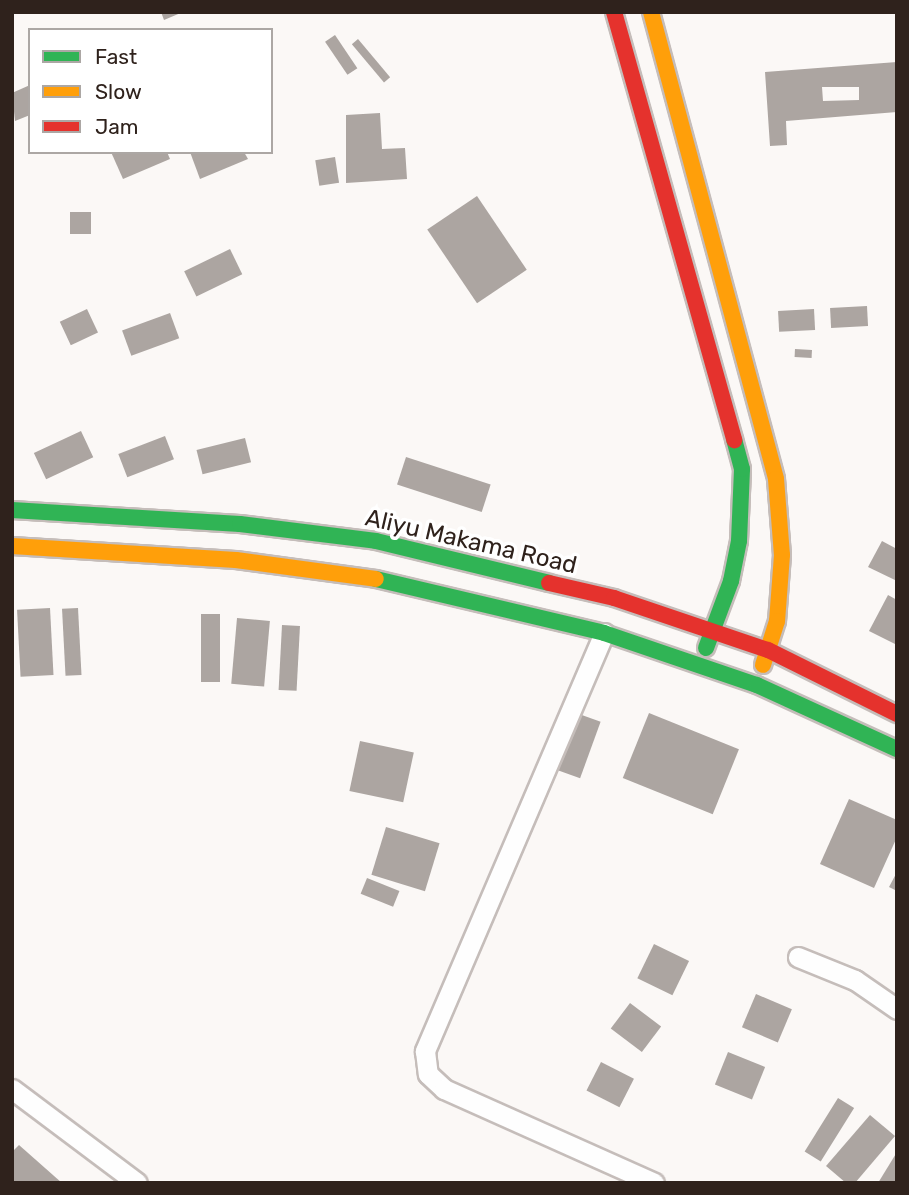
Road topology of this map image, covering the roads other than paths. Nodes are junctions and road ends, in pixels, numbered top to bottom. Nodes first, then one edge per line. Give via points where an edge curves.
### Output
1 (614, 12) edge
2 (651, 12) edge
3 (12, 510) edge
4 (12, 546) edge
5 (713, 631) junction
6 (604, 633) junction
7 (768, 649) junction
8 (700, 664) junction
9 (757, 685) junction
10 (897, 714) edge
11 (897, 749) edge
12 (798, 957) dead end
13 (897, 1009) edge
14 (12, 1089) edge
15 (132, 1181) edge
16 (654, 1183) edge

1 - 5 street via 742,469 739,541
2 - 7 street via 776,479 782,555 777,621
3 - 5 street, Aliyu Makama Road via 213,522 376,541 614,598
4 - 6 street via 236,560 370,577
5 - 7 street, Aliyu Makama Road
5 - 8 street
6 - 8 street
6 - 16 street via 425,1051 428,1074 444,1089
7 - 9 street
7 - 10 street, Aliyu Makama Road
8 - 9 street
9 - 11 street
12 - 13 street via 855,981
14 - 15 street

